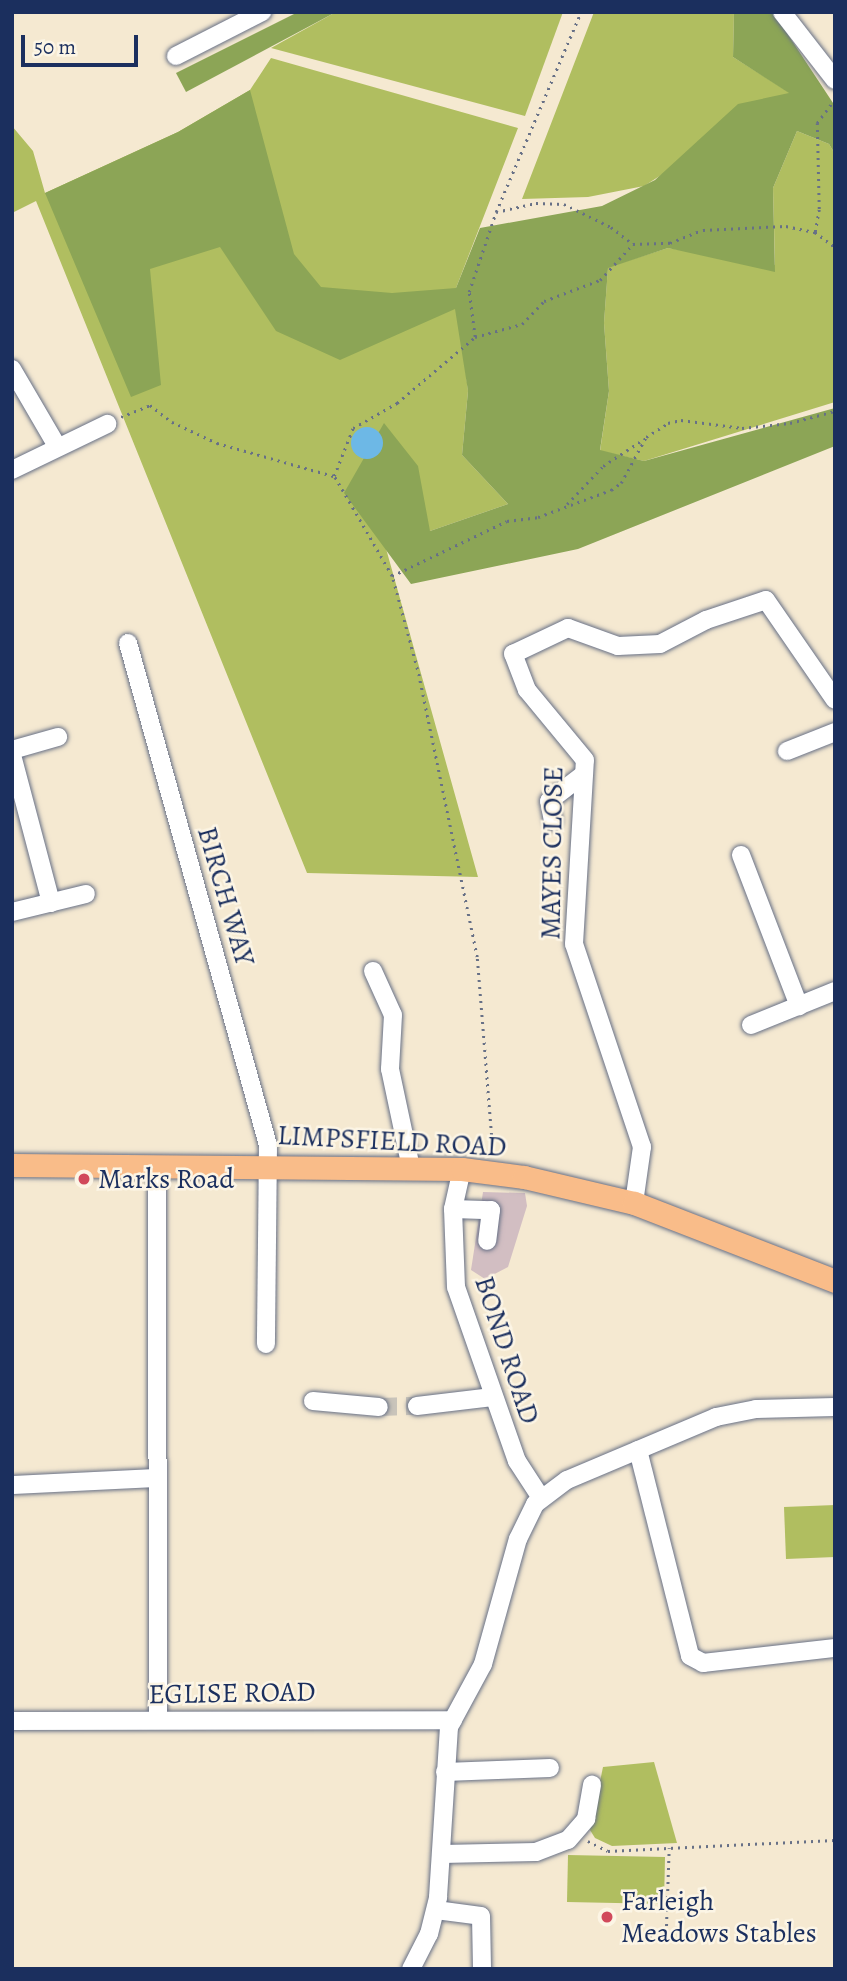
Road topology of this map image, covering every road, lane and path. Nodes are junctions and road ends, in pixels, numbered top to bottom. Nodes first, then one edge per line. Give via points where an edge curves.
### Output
1 (262, 12) edge
2 (581, 12) edge
3 (782, 12) edge
4 (176, 56) dead end
5 (833, 72) edge
6 (835, 99) edge
7 (496, 212) junction
8 (815, 232) junction
9 (633, 244) junction
10 (835, 247) edge
11 (475, 337) junction
12 (12, 369) edge
13 (835, 411) edge
14 (107, 424) joint
15 (646, 437) junction
16 (57, 446) junction
17 (12, 470) edge
18 (334, 476) junction
19 (565, 507) junction
20 (391, 576) junction
21 (128, 643) dead end
22 (835, 699) edge
23 (835, 732) edge
24 (58, 737) dead end
25 (12, 750) edge
26 (787, 751) dead end
27 (12, 755) edge
28 (584, 774) junction
29 (553, 821) dead end
30 (741, 855) dead end
31 (86, 894) dead end
32 (51, 903) junction
33 (12, 912) edge
34 (373, 971) dead end
35 (835, 991) edge
36 (799, 1006) junction
37 (751, 1025) dead end
38 (266, 1164) junction
39 (12, 1165) edge
40 (157, 1167) junction
41 (411, 1168) junction
42 (462, 1169) junction
43 (494, 1173) junction
44 (634, 1203) junction
45 (453, 1209) junction
46 (488, 1241) dead end
47 (835, 1281) edge
48 (266, 1345) dead end
49 (492, 1397) junction
50 (313, 1401) dead end
51 (417, 1406) tunnel mouth
52 (379, 1407) tunnel mouth
53 (835, 1407) edge
54 (638, 1450) junction
55 (157, 1478) junction
56 (12, 1485) edge
57 (541, 1497) junction
58 (835, 1648) edge
59 (158, 1720) junction
60 (453, 1720) junction
61 (12, 1721) edge
62 (550, 1768) dead end
63 (445, 1772) junction
64 (592, 1785) dead end
65 (568, 1840) junction
66 (835, 1840) edge
67 (669, 1848) junction
68 (442, 1854) junction
69 (436, 1910) junction
70 (622, 1940) dead end
71 (411, 1969) edge
72 (482, 1969) edge

1 - 4 street
2 - 7 path
3 - 5 street
6 - 8 path via 817,123 819,209
7 - 9 path via 536,203 564,204 611,227
7 - 11 path via 469,292
8 - 9 path via 750,226 703,230 670,243
8 - 10 path
9 - 11 path via 600,280 544,301 522,324
11 - 18 path via 397,403 353,428
12 - 16 street
13 - 15 path via 790,424 742,428 681,420
14 - 16 street
14 - 18 path via 150,405 179,426 217,443
15 - 19 path via 603,466
15 - 19 path via 621,483
16 - 17 street
18 - 20 path
19 - 20 path via 507,521
20 - 43 path via 451,814 477,957
21 - 38 street, BIRCH WAY via 268,1145
22 - 28 street, MAYES CLOSE via 766,600 706,620 660,644 618,646 568,628 513,654 527,690 585,760
23 - 26 street
24 - 25 street
27 - 32 street
28 - 29 street via 549,802
28 - 44 street, MAYES CLOSE via 574,944 642,1147
30 - 36 street
31 - 32 street
32 - 33 street
34 - 41 street via 393,1015 390,1069
35 - 36 street
36 - 37 street
38 - 40 main road, LIMPSFIELD ROAD
38 - 41 main road, LIMPSFIELD ROAD
38 - 48 street, BIRCH WAY
39 - 40 main road, LIMPSFIELD ROAD
40 - 55 street
41 - 42 main road, LIMPSFIELD ROAD
42 - 43 main road, LIMPSFIELD ROAD
42 - 45 street, BOND ROAD
43 - 44 main road, LIMPSFIELD ROAD
44 - 47 main road, LIMPSFIELD ROAD
45 - 46 street via 491,1210
45 - 49 street, BOND ROAD via 456,1287
49 - 51 street
49 - 57 street, BOND ROAD via 522,1472
50 - 52 street
53 - 54 street via 731,1413
54 - 57 street via 558,1484
54 - 58 street via 690,1656 703,1663
55 - 56 street
55 - 59 street
57 - 60 street via 521,1530 483,1664
59 - 60 street, EGLISE ROAD
59 - 61 street, EGLISE ROAD
60 - 63 street
62 - 63 street
63 - 68 street
64 - 65 street via 586,1819
65 - 67 path via 589,1842 608,1851
65 - 68 street via 536,1852
66 - 67 path
67 - 70 path via 666,1933
68 - 69 street
69 - 71 street
69 - 72 street via 481,1916

